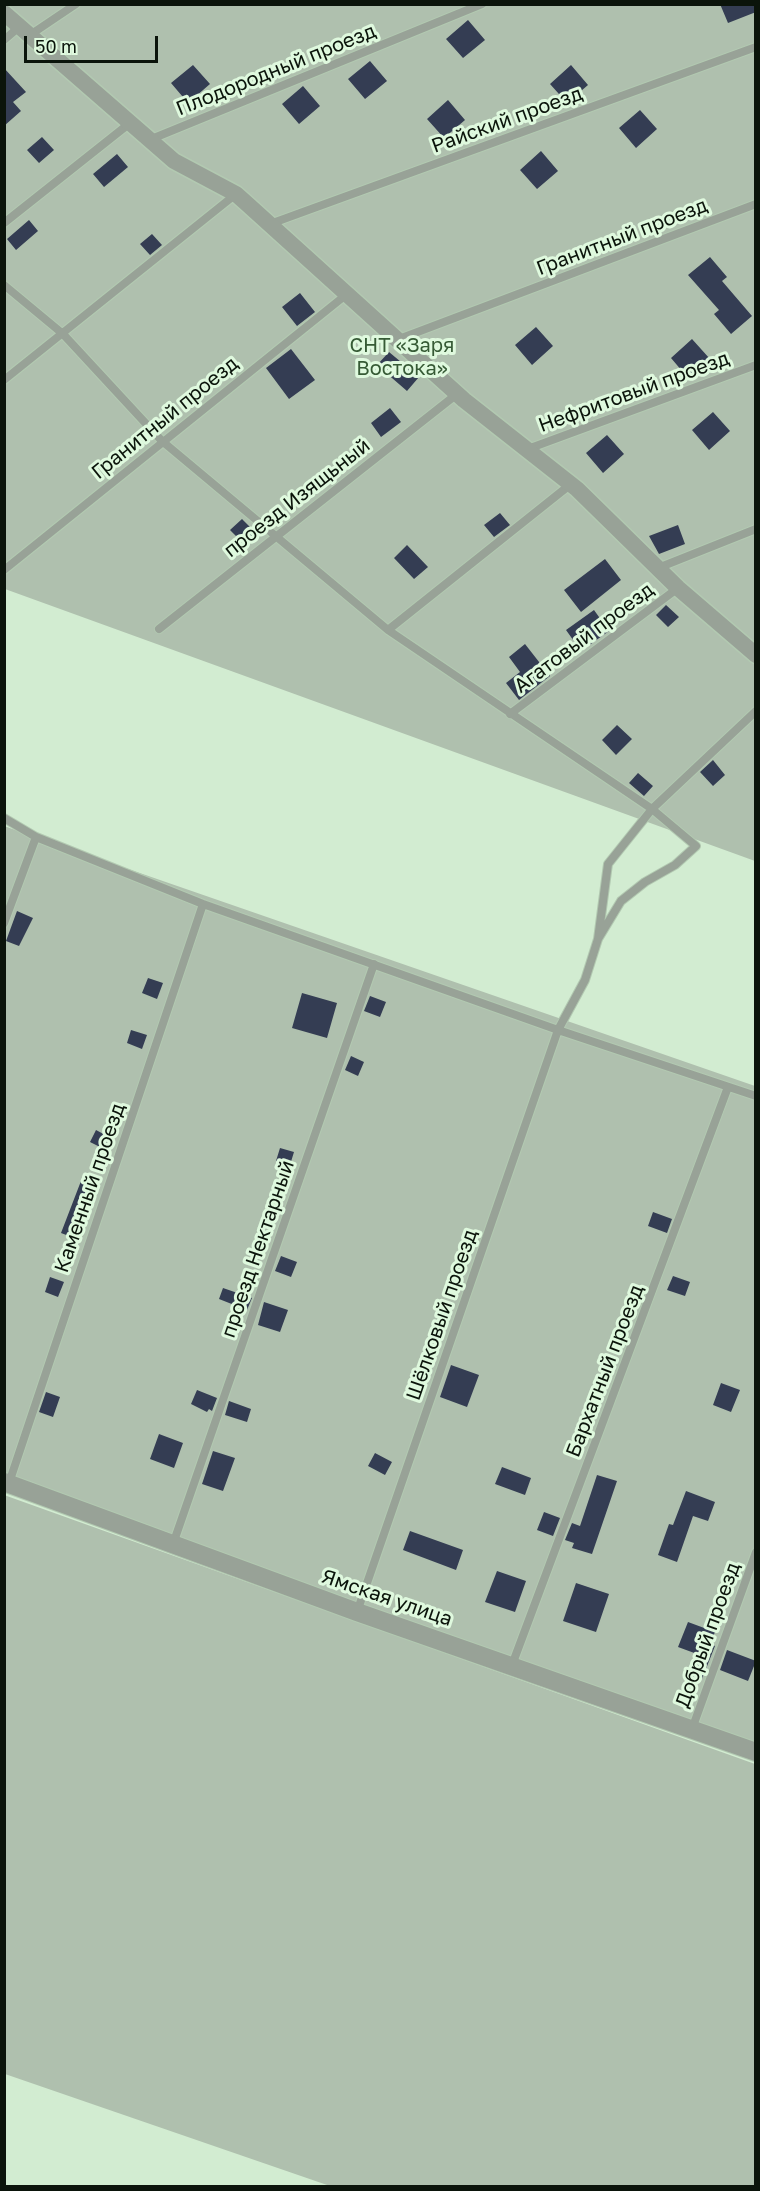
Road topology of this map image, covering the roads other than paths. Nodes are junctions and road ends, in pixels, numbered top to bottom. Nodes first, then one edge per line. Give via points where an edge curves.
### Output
1 (76, 4) edge
2 (482, 4) edge
3 (4, 13) edge
4 (25, 31) junction
5 (4, 40) edge
6 (756, 47) edge
7 (130, 123) junction
8 (148, 140) junction
9 (236, 194) junction
10 (756, 204) edge
11 (4, 224) edge
12 (270, 224) junction
13 (4, 285) edge
14 (347, 294) junction
15 (63, 334) junction
16 (399, 339) junction
17 (756, 365) edge
18 (4, 380) edge
19 (457, 394) junction
20 (162, 441) junction
21 (525, 450) junction
22 (571, 484) junction
23 (756, 529) edge
24 (277, 535) junction
25 (658, 568) junction
26 (4, 570) edge
27 (678, 588) junction
28 (159, 629) dead end
29 (388, 630) junction
30 (756, 655) edge
31 (756, 711) edge
32 (510, 714) junction
33 (652, 809) junction
34 (4, 818) edge
35 (36, 837) junction
36 (203, 904) junction
37 (4, 923) edge
38 (598, 939) junction
39 (374, 964) junction
40 (558, 1030) junction
41 (728, 1087) junction
42 (756, 1095) edge
43 (7, 1482) edge
44 (173, 1544) junction
45 (756, 1552) edge
46 (357, 1612) junction
47 (512, 1665) junction
48 (692, 1729) junction
49 (756, 1752) edge

1 - 4 lane
2 - 8 lane, Плодородный проезд
3 - 4 street
4 - 5 lane
4 - 7 street
6 - 12 lane, Райский проезд
7 - 8 street
7 - 11 lane
8 - 9 street via 174,160
9 - 12 street
9 - 15 lane
10 - 16 lane, Гранитный проезд
12 - 14 street
13 - 15 lane
14 - 16 street
14 - 20 lane, Гранитный проезд
15 - 18 lane
15 - 20 lane
16 - 19 street
17 - 21 lane, Нефритовый проезд
19 - 21 street
19 - 24 lane, проезд Изящьный
20 - 24 lane
20 - 26 lane, Гранитный проезд
21 - 22 street
22 - 25 street
22 - 29 lane
23 - 25 lane, Агатовый проезд
24 - 28 lane, проезд Изящьный
24 - 29 lane
25 - 27 street
27 - 30 street
27 - 32 lane, Агатовый проезд
29 - 32 lane
31 - 33 lane
32 - 33 lane
33 - 38 lane via 608,864
33 - 38 lane via 696,846 621,901
34 - 35 lane
35 - 36 lane
35 - 37 lane
36 - 39 lane
36 - 43 lane, Каменный проезд
38 - 40 lane, Шёлковый проезд via 585,980
39 - 40 lane
39 - 44 lane, проезд Нектарный
40 - 41 lane
40 - 46 lane, Шёлковый проезд
41 - 42 lane
41 - 47 lane, Бархатный проезд
43 - 44 street, Ямская улица
44 - 46 street, Ямская улица
45 - 48 lane, Добрый проезд
46 - 47 street, Ямская улица
47 - 48 street, Ямская улица
48 - 49 street, Ямская улица

